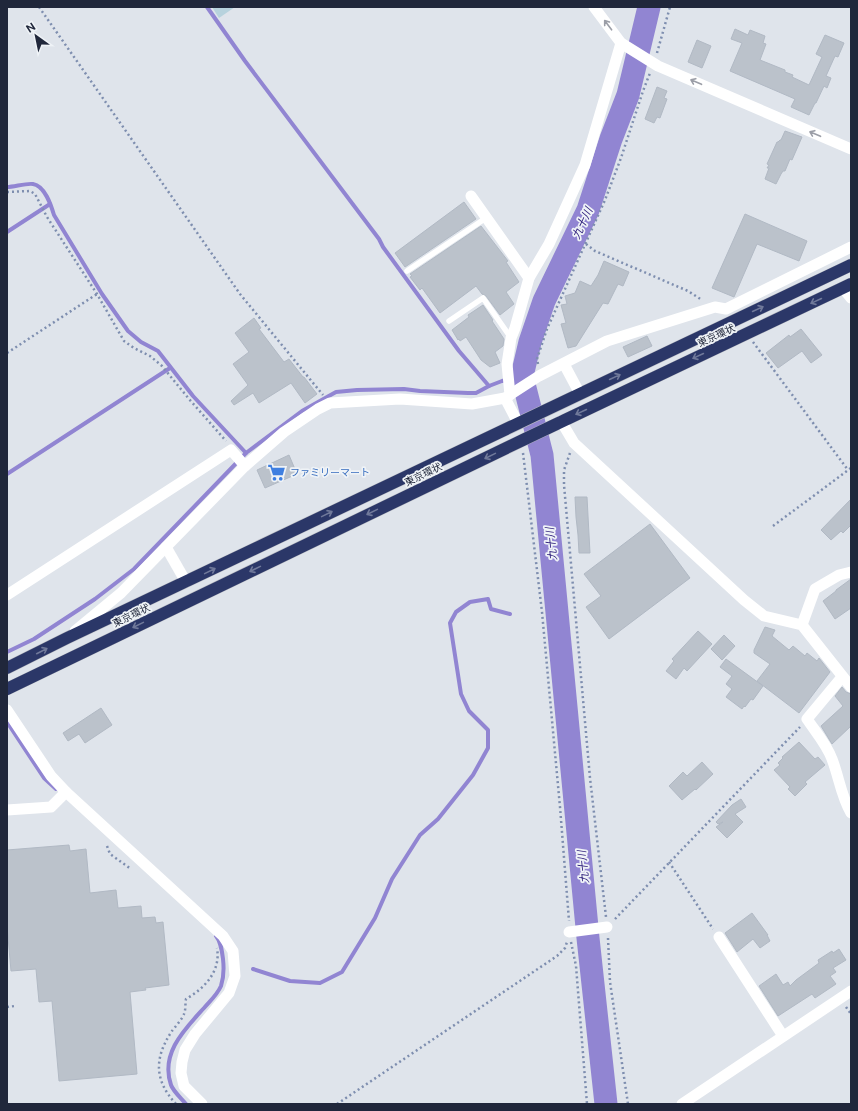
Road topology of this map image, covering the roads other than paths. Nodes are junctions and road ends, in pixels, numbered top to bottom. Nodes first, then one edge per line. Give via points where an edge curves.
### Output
1 (594, 7) edge
2 (621, 43) junction
3 (851, 149) edge
4 (471, 196) dead end
5 (486, 218) junction
6 (851, 247) edge
7 (851, 265) edge
8 (407, 271) dead end
9 (529, 278) junction
10 (847, 286) edge
11 (851, 298) edge
12 (726, 309) junction
13 (741, 317) junction
14 (449, 321) dead end
15 (511, 338) junction
16 (564, 364) junction
17 (580, 394) junction
18 (507, 396) junction
19 (561, 421) junction
20 (518, 423) junction
21 (245, 466) junction
22 (166, 547) junction
23 (851, 572) edge
24 (186, 582) junction
25 (7, 595) edge
26 (802, 625) junction
27 (67, 638) junction
28 (7, 668) edge
29 (842, 677) junction
30 (851, 686) edge
31 (7, 689) edge
32 (7, 710) edge
33 (63, 795) junction
34 (7, 810) edge
35 (851, 813) edge
36 (607, 927) road end
37 (569, 932) road end
38 (719, 937) road end
39 (851, 991) edge
40 (783, 1036) junction
41 (202, 1104) edge
42 (682, 1104) edge

2 -> 1 street
3 -> 2 street via 654,64
2 - 9 street via 585,165 549,244
4 - 5 street
5 - 8 lane
5 - 9 street
6 - 12 street
13 -> 7 highway, 東京環状
9 - 15 street
10 - 11 street
10 -> 19 highway, 東京環状
12 - 13 street
12 - 16 street via 715,307 607,341
17 -> 13 highway, 東京環状
14 - 15 lane via 483,298
15 - 18 street via 507,364
16 - 17 street
16 - 18 street
17 - 20 highway, 東京環状
18 - 20 street
18 - 21 street via 472,404 400,399 330,403 284,432
19 - 26 street via 574,443 744,600 764,616
19 -> 31 highway, 東京環状
24 -> 20 highway, 東京環状
21 - 22 street
21 - 25 street via 231,450
22 - 24 street
22 - 27 street via 122,594
23 - 26 street via 839,575 815,589
24 - 27 highway, 東京環状
26 - 29 street
28 -> 27 highway, 東京環状
29 - 30 street
29 - 35 street via 807,719 832,758 845,803
32 - 33 street
33 - 34 street via 51,806
33 - 41 street via 223,936 233,951 235,976 229,994 195,1034 185,1050 182,1062 184,1086
36 - 37 street
38 - 40 street
39 - 40 street
40 - 42 street

